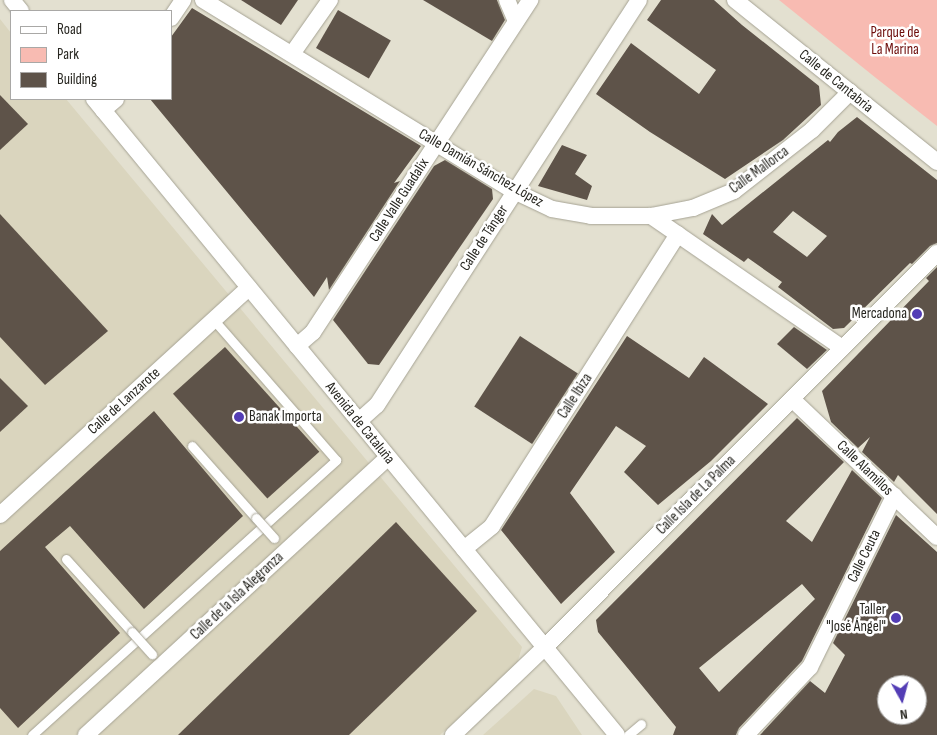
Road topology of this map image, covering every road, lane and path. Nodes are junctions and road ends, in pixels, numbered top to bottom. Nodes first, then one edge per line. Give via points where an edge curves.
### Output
1 (12, 0) edge
2 (183, 0) edge
3 (203, 0) edge
4 (330, 0) edge
5 (507, 0) edge
6 (530, 0) edge
7 (638, 0) edge
8 (735, 0) edge
9 (20, 10) edge
10 (172, 16) edge
11 (516, 21) junction
12 (292, 54) junction
13 (850, 92) junction
14 (113, 100) edge
15 (99, 104) edge
16 (436, 143) junction
17 (937, 162) edge
18 (514, 191) junction
19 (651, 216) junction
20 (678, 234) junction
21 (937, 253) edge
22 (249, 288) junction
23 (214, 320) junction
24 (297, 346) junction
25 (842, 348) junction
26 (792, 399) junction
27 (359, 421) junction
28 (192, 446) dead end
29 (388, 457) junction
30 (894, 496) junction
31 (0, 515) edge
32 (937, 537) edge
33 (464, 549) junction
34 (286, 551) junction
35 (66, 559) dead end
36 (545, 647) junction
37 (157, 660) junction
38 (642, 724) dead end
39 (32, 735) edge
40 (86, 735) edge
41 (452, 735) edge
42 (617, 735) edge
43 (628, 735) edge
44 (746, 735) edge

1 - 9 street
2 - 10 street
3 - 12 street, Calle Damián Sánchez López
4 - 12 street
5 - 11 street
6 - 11 street, Calle Valle Guadalix
7 - 18 street, Calle de Tánger
8 - 13 street, Calle de Cantabria
11 - 16 street, Calle Valle Guadalix
12 - 16 street, Calle Damián Sánchez López
13 - 17 street, Calle de Cantabria
13 - 19 street, Calle Mallorca via 812,130 734,191 693,208
14 - 15 street
15 - 22 street, Avenida de Cataluña
16 - 18 street, Calle Damián Sánchez López
16 - 24 street, Calle Valle Guadalix via 313,332
18 - 19 street, Calle Damián Sánchez López via 552,210 591,216
18 - 27 street, Calle de Tánger via 377,405
19 - 20 street
20 - 25 street
20 - 33 street, Calle Ibiza via 492,526
21 - 25 street, Calle Isla de La Palma
22 - 23 street, Calle de Lanzarote
22 - 24 street, Avenida de Cataluña
23 - 31 street, Calle de Lanzarote
23 - 39 lane via 336,460
24 - 27 street, Avenida de Cataluña
25 - 26 street, Calle Isla de La Palma
26 - 30 street, Calle Alamillos
26 - 36 street, Calle Isla de La Palma
27 - 29 street, Avenida de Cataluña
28 - 34 lane, bridge
29 - 33 street, Avenida de Cataluña
29 - 34 street, Calle de la Isla Alegranza
30 - 32 street, Calle Alamillos
30 - 44 street, Calle Ceuta via 810,667
33 - 36 street, Avenida de Cataluña
34 - 37 street, Calle de la Isla Alegranza
35 - 37 lane, bridge
36 - 41 street, Calle Isla de La Palma
36 - 42 street, Avenida de Cataluña
37 - 40 street, Calle de la Isla Alegranza
38 - 43 lane

